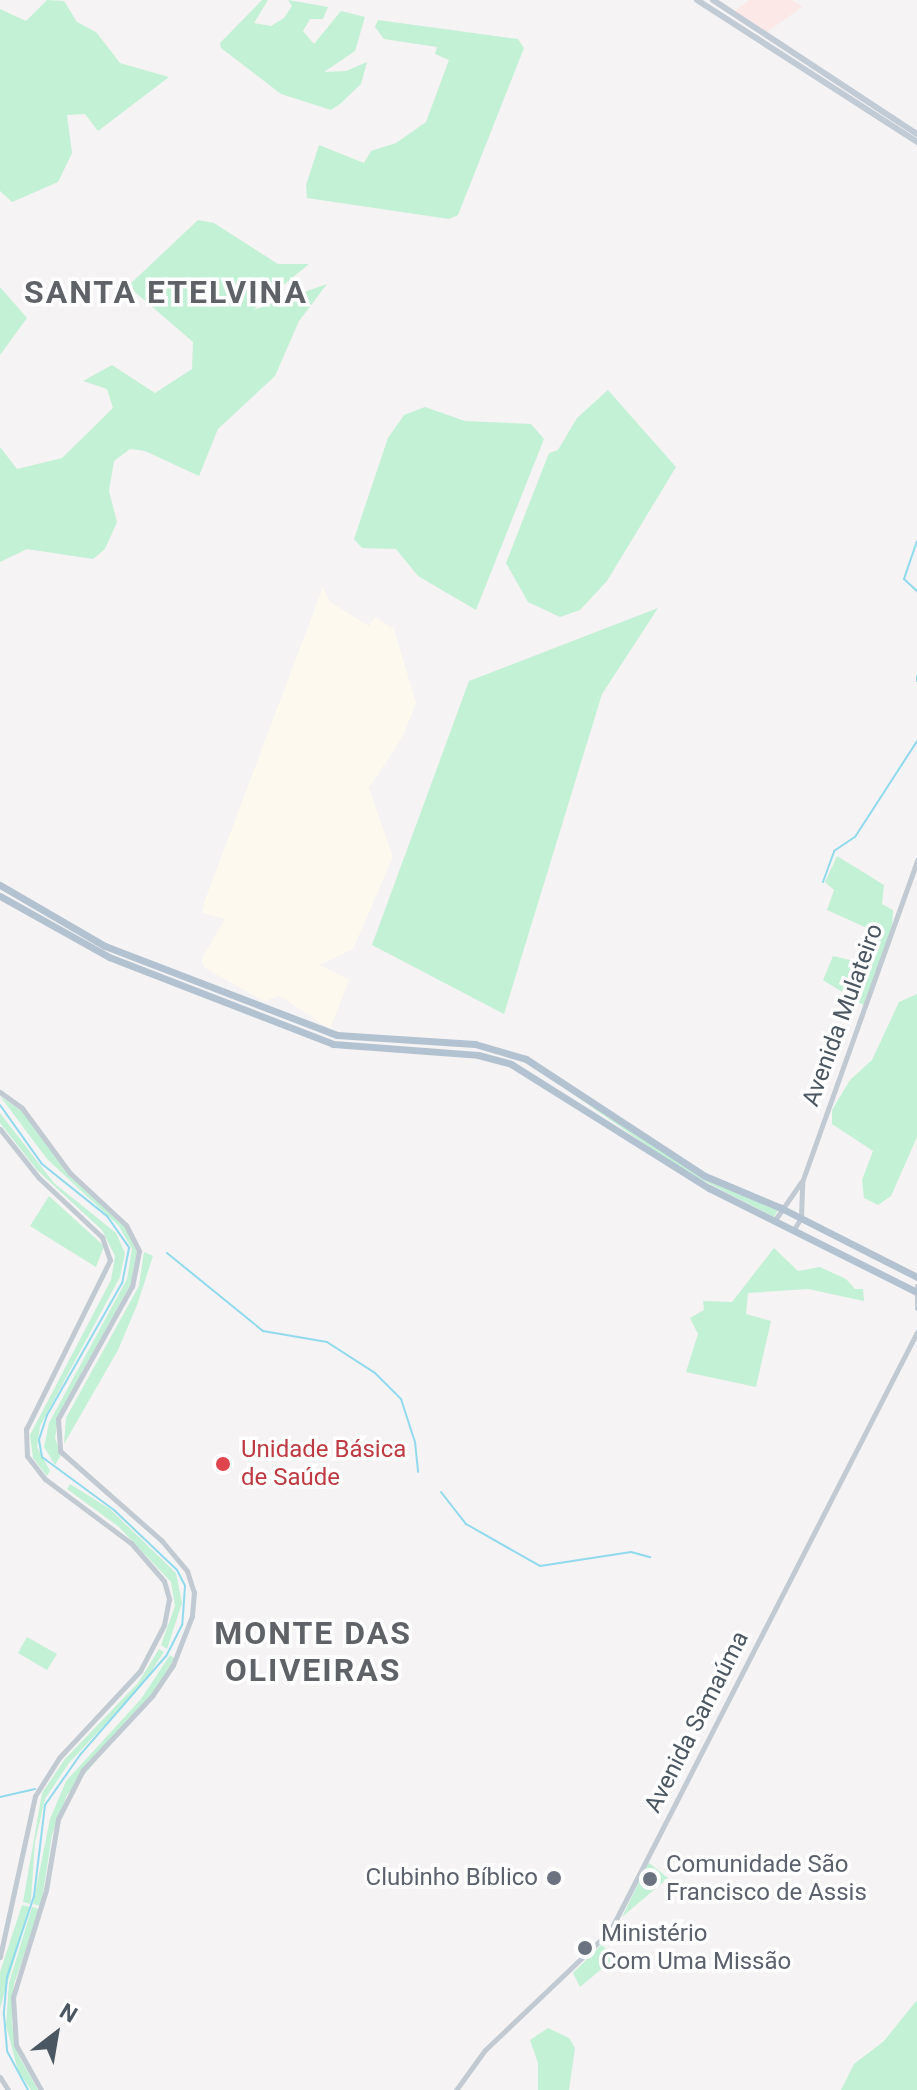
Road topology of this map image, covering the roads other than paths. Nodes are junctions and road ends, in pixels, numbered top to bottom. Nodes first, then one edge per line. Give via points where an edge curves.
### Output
1 (697, 0) edge
2 (713, 0) edge
3 (917, 134) edge
4 (917, 142) edge
5 (917, 860) edge
6 (0, 885) edge
7 (0, 896) edge
8 (0, 1092) edge
9 (0, 1129) edge
10 (802, 1182) junction
11 (781, 1208) junction
12 (801, 1218) junction
13 (775, 1220) junction
14 (794, 1229) junction
15 (917, 1277) edge
16 (914, 1293) edge
17 (917, 1332) edge
18 (0, 1957) edge
19 (0, 2077) edge
20 (8, 2090) edge
21 (41, 2090) edge
22 (456, 2090) edge

1 - 4 main road
2 - 3 main road
5 - 10 street, Avenida Mulateiro
6 - 11 main road via 105,946 337,1035 475,1044 526,1059 679,1162 744,1196
7 - 13 main road via 109,957 333,1044 478,1055 511,1064 680,1172
8 - 21 street via 26,1112 70,1173 116,1214 138,1245 134,1280 62,1411 56,1437 71,1465 141,1520 177,1557 189,1574 194,1599 173,1665 153,1695 83,1770 58,1819 46,1890 13,1997 16,2045
9 - 18 street via 38,1177 102,1237 110,1260 26,1429 27,1456 45,1479 131,1543 164,1581 169,1599 164,1625 140,1671 59,1758 35,1796
10 - 11 street, Avenida Mulateiro
10 - 12 street, Avenida Mulateiro
11 - 12 main road
11 - 13 street, Avenida Mulateiro
12 - 14 street
12 - 15 main road
13 - 14 main road
14 - 16 main road
17 - 22 street, Avenida Samaúma via 610,1931 485,2050
19 - 20 street

